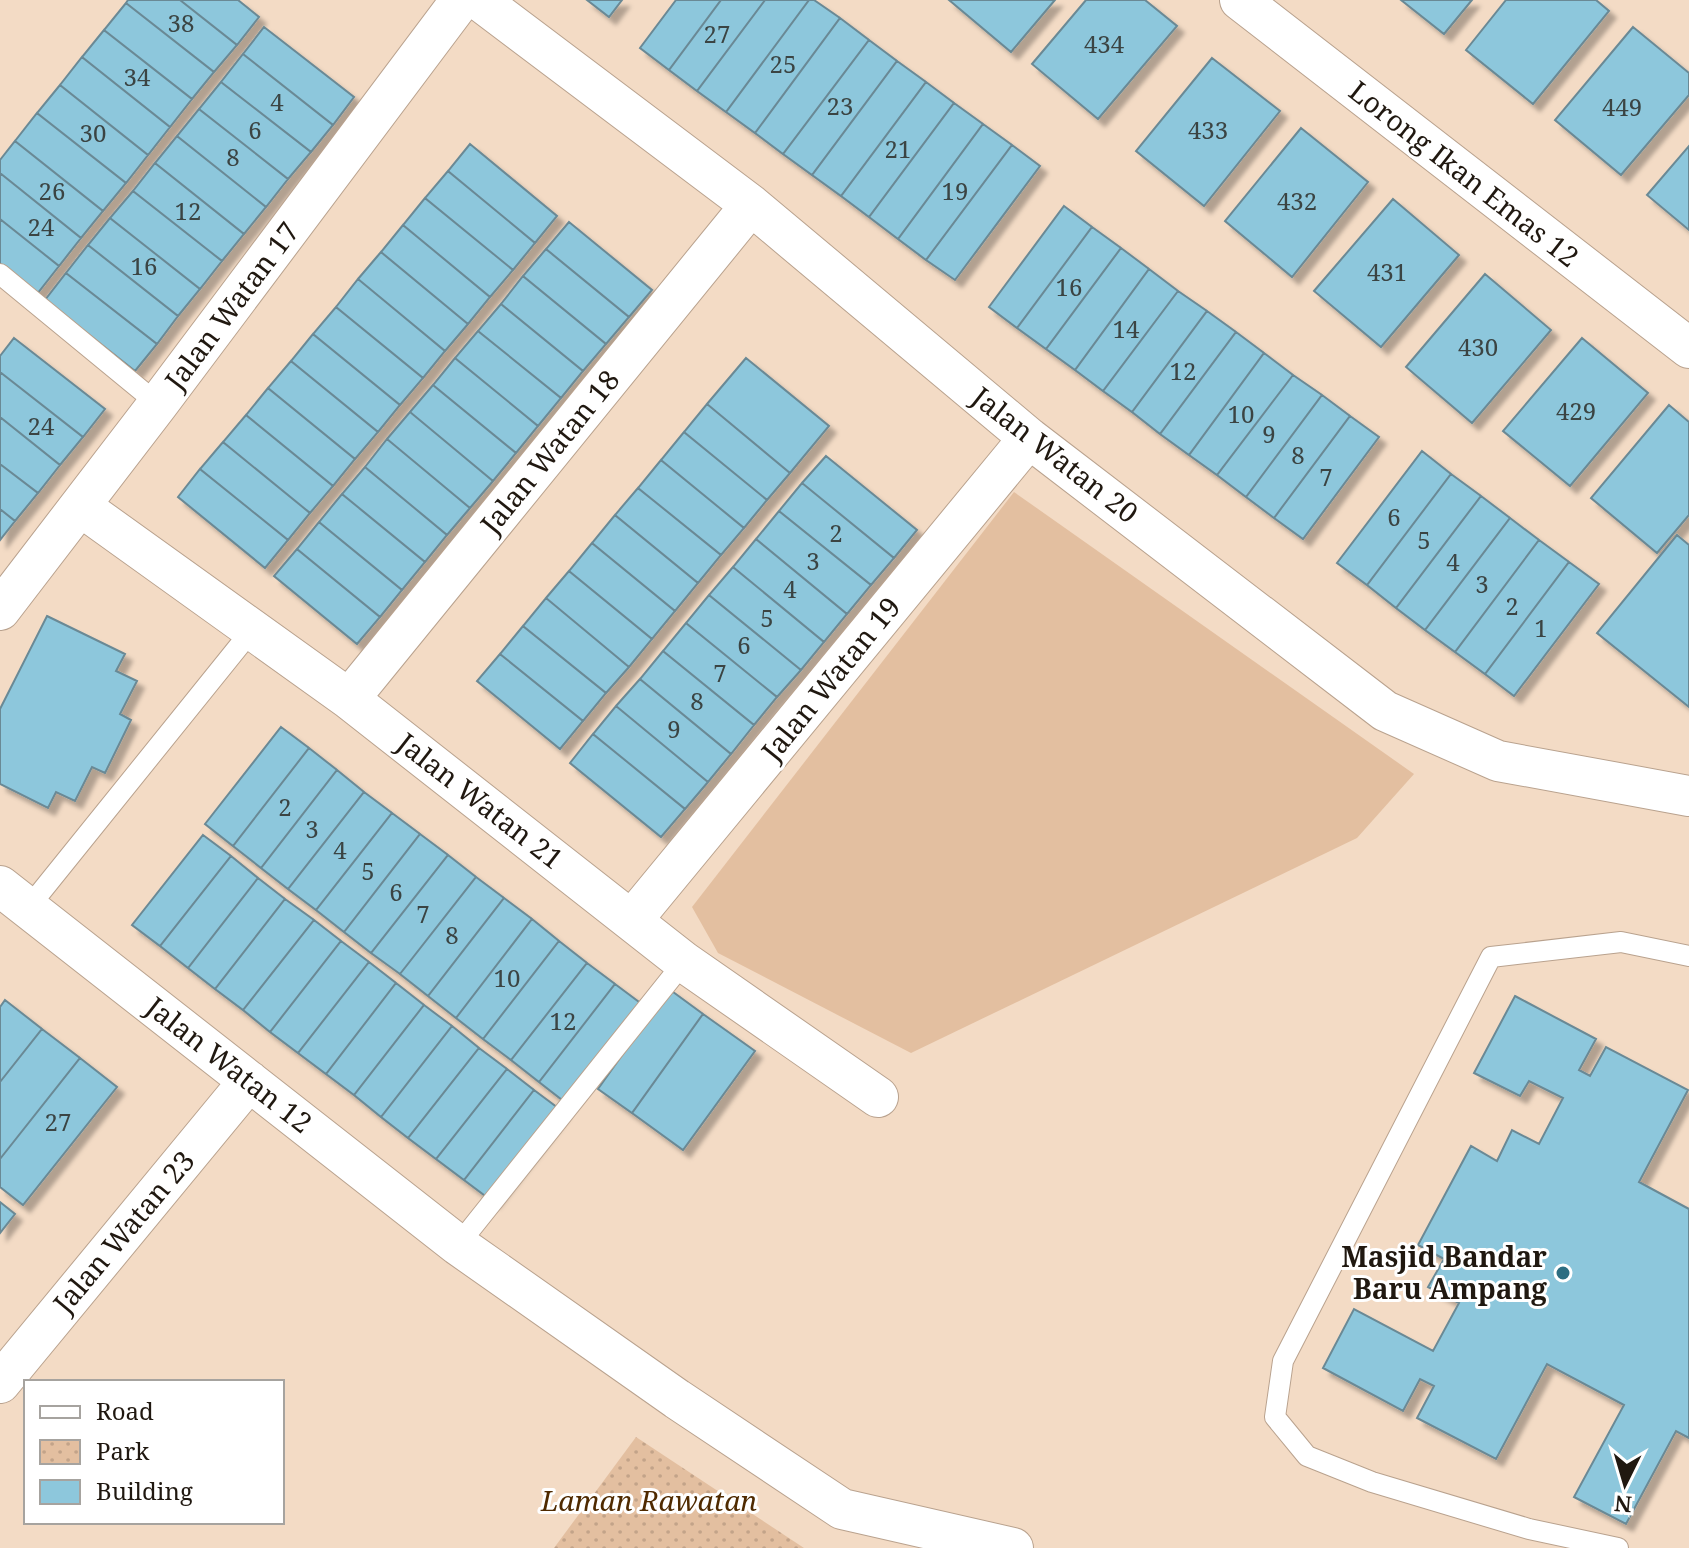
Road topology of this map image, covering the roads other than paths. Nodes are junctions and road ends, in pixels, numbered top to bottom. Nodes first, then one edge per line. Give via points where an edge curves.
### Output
1 (461, 0) edge
2 (479, 0) edge
3 (1240, 0) edge
4 (751, 205) junction
5 (0, 274) edge
6 (1689, 348) edge
7 (158, 404) junction
8 (1029, 438) junction
9 (80, 506) junction
10 (0, 610) edge
11 (252, 630) junction
12 (349, 699) junction
13 (1689, 796) edge
14 (14, 897) edge
15 (632, 920) junction
16 (1689, 956) edge
17 (684, 962) junction
18 (249, 1081) junction
19 (878, 1097) dead end
20 (458, 1245) junction
21 (0, 1383) edge
22 (1526, 1538) edge
23 (1013, 1548) edge
24 (1618, 1548) edge

1 - 7 street, Jalan Watan 17
2 - 4 street, Jalan Watan 20
3 - 6 street, Lorong Ikan Emas 12
4 - 8 street, Jalan Watan 20
4 - 12 street, Jalan Watan 18
5 - 7 lane
7 - 9 street, Jalan Watan 17
8 - 13 street, Jalan Watan 20 via 1385,711 1498,761
8 - 15 street, Jalan Watan 19
9 - 10 street, Jalan Watan 17
9 - 11 street, Jalan Watan 21
11 - 12 street, Jalan Watan 21
11 - 14 lane
12 - 15 street, Jalan Watan 21
14 - 18 street, Jalan Watan 12
15 - 17 street, Jalan Watan 21
16 - 22 lane via 1621,942 1491,957 1283,1361 1275,1417 1307,1456
17 - 19 street, Jalan Watan 21
17 - 20 lane
18 - 20 street, Jalan Watan 12
18 - 21 street, Jalan Watan 23
20 - 23 street, Jalan Watan 12 via 842,1509
22 - 24 lane

